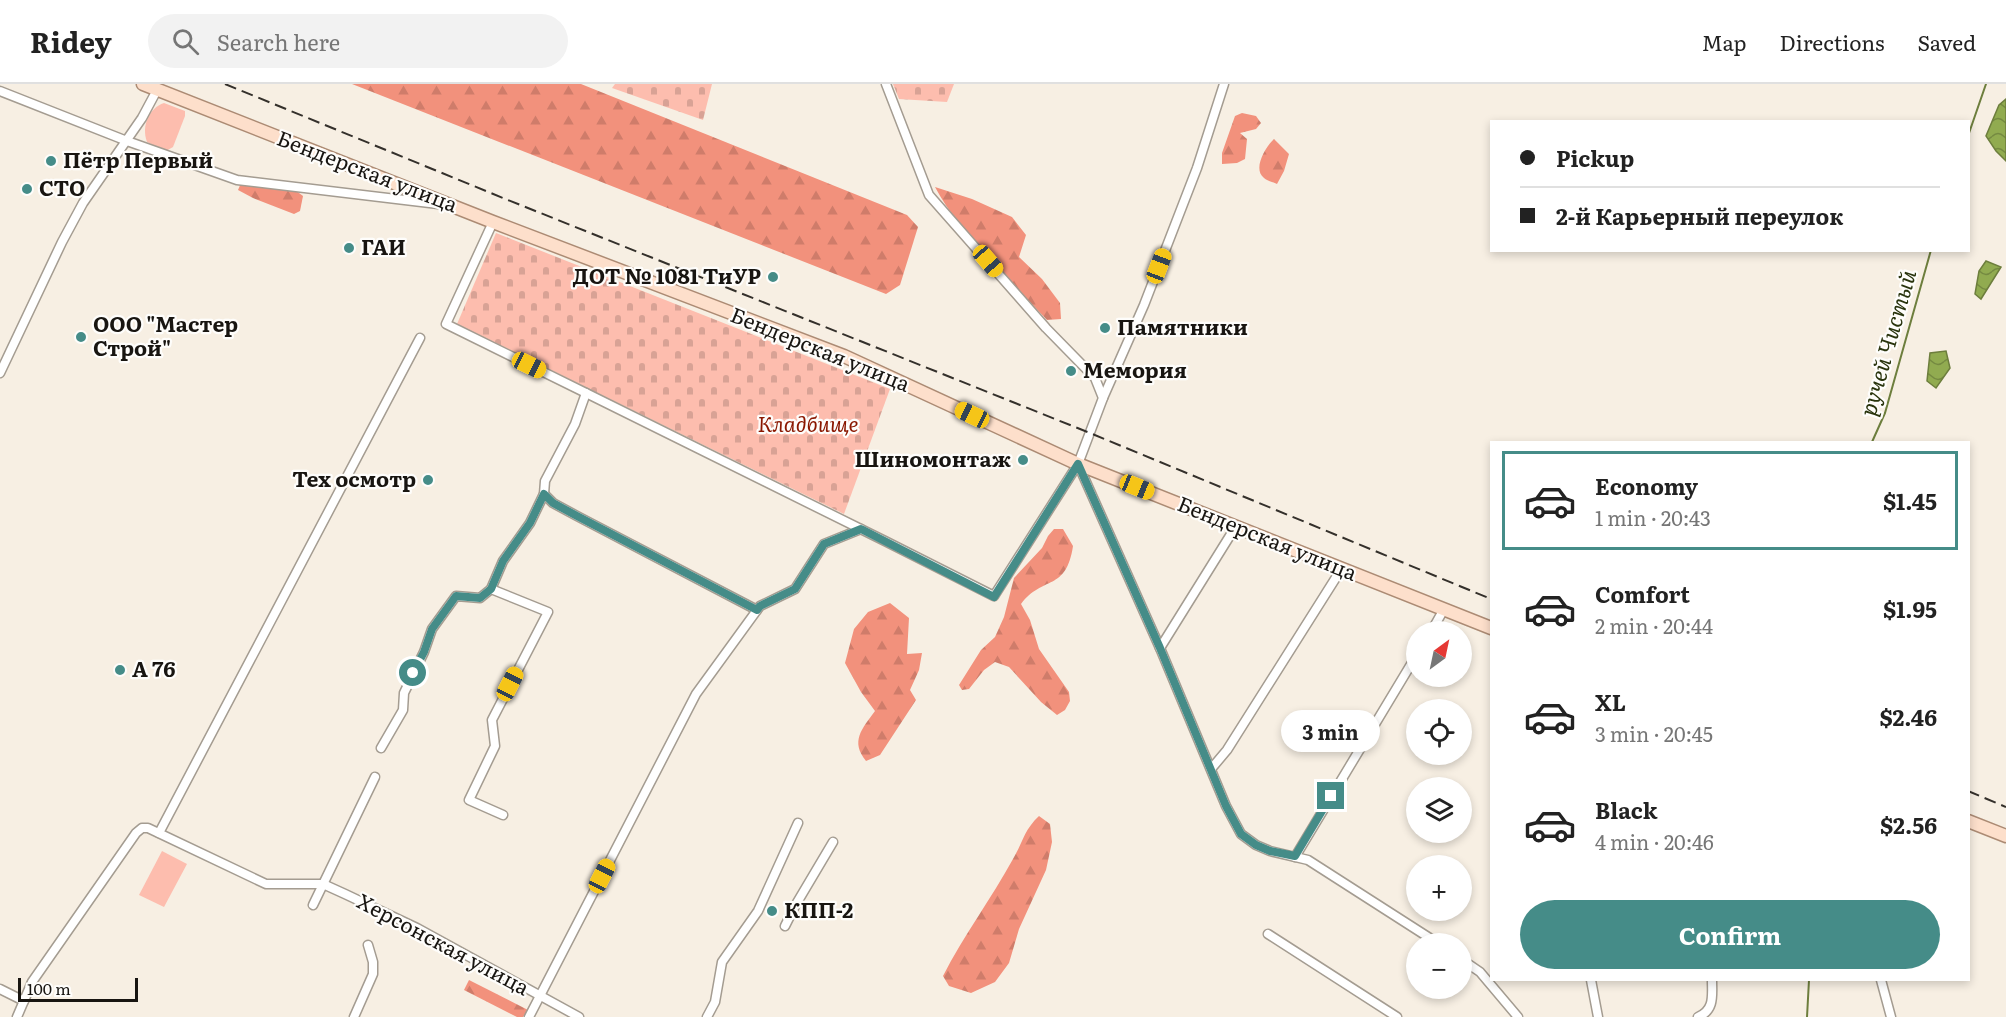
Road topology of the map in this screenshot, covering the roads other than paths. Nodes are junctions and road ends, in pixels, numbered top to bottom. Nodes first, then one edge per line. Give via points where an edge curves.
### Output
1 (143, 84) edge
2 (886, 84) edge
3 (1224, 84) edge
4 (157, 90) junction
5 (0, 91) edge
6 (127, 141) junction
7 (453, 206) junction
8 (493, 222) junction
9 (420, 338) dead end
10 (0, 373) edge
11 (586, 393) junction
12 (1103, 398) junction
13 (1078, 464) junction
14 (544, 494) junction
15 (1236, 526) junction
16 (861, 529) junction
17 (1342, 568) junction
18 (491, 589) junction
19 (1444, 609) junction
20 (757, 610) junction
21 (1437, 621) edge
22 (1490, 628) edge
23 (1160, 648) junction
24 (1406, 673) edge
25 (381, 748) dead end
26 (1211, 769) junction
27 (375, 777) dead end
28 (503, 815) dead end
29 (1970, 822) edge
30 (798, 823) dead end
31 (159, 832) junction
32 (2006, 836) edge
33 (832, 842) dead end
34 (1295, 856) junction
35 (323, 884) junction
36 (313, 905) dead end
37 (785, 926) dead end
38 (1422, 933) edge
39 (1268, 934) dead end
40 (369, 945) dead end
41 (1472, 967) edge
42 (1591, 981) edge
43 (1712, 981) edge
44 (1881, 981) edge
45 (0, 989) edge
46 (540, 996) junction
47 (24, 1001) junction
48 (17, 1017) edge
49 (354, 1017) edge
50 (529, 1017) edge
51 (579, 1017) edge
52 (707, 1017) edge
53 (1397, 1017) edge
54 (1518, 1017) edge
55 (1598, 1017) edge
56 (1698, 1017) edge
57 (1891, 1017) edge

1 - 4 main road, Бендерская улица
2 - 12 street via 929,195 1095,378
3 - 12 street via 1197,168
4 - 6 street
4 - 7 main road, Бендерская улица
5 - 6 street
6 - 7 street via 237,180
6 - 10 street via 83,203
7 - 8 main road, Бендерская улица
8 - 11 street via 446,324
8 - 13 main road, Бендерская улица via 844,356
9 - 31 street
11 - 14 street via 575,424 545,481
11 - 16 street
12 - 13 street
13 - 15 main road, Бендерская улица
13 - 16 street via 994,597
13 - 23 street
14 - 18 street via 530,523 503,561
14 - 20 street via 553,503
15 - 17 main road, Бендерская улица
15 - 23 street
16 - 20 street via 824,544 795,589
17 - 19 main road, Бендерская улица
17 - 26 street via 1227,750
18 - 25 street via 480,598 456,596 432,629 404,693 403,710
18 - 28 street via 548,612 492,720 495,746 469,800
19 - 21 street
19 - 22 main road, Бендерская улица
20 - 46 street via 696,694
23 - 26 street
24 - 34 street
26 - 34 street via 1241,834 1270,851
27 - 35 street
29 - 32 main road
30 - 52 street via 758,910 722,962 715,1002
31 - 35 street via 266,884
31 - 47 street via 142,828 136,833 32,982
33 - 37 street
34 - 38 street via 1308,860
35 - 36 street
35 - 46 street, Херсонская улица via 417,928
39 - 53 street
40 - 49 street via 374,974
41 - 54 street
42 - 55 street
43 - 56 street via 1711,1007
44 - 57 street
45 - 47 street
46 - 50 street
46 - 51 street, Херсонская улица
47 - 48 street

